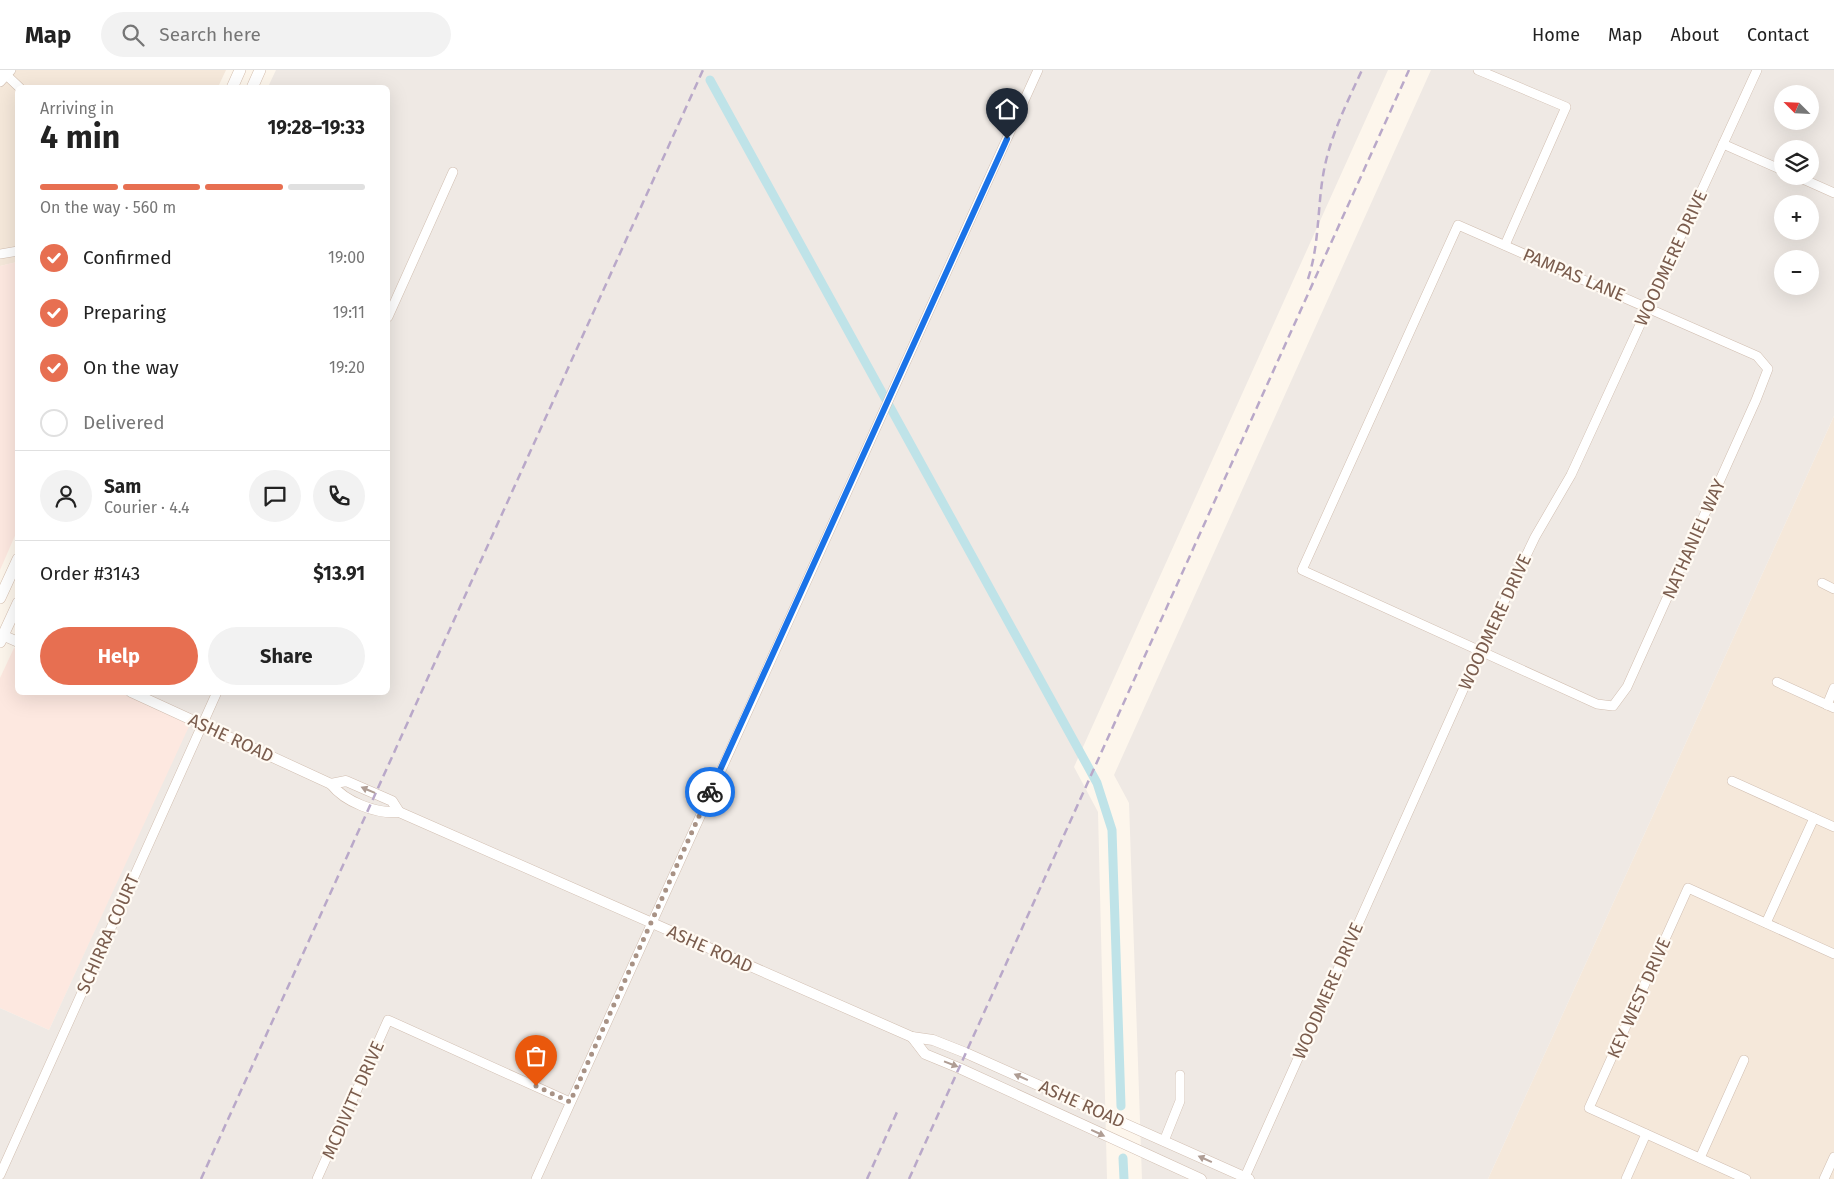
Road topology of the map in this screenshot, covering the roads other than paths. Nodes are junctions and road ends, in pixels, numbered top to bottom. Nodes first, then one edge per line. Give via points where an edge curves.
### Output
1 (240, 70) edge
2 (260, 70) edge
3 (1038, 70) edge
4 (1478, 70) edge
5 (1757, 70) edge
6 (4, 74) edge
7 (17, 85) edge
8 (233, 85) edge
9 (253, 85) edge
10 (1723, 144) junction
11 (1774, 166) edge
12 (453, 172) dead end
13 (1815, 185) edge
14 (1834, 194) edge
15 (1505, 245) junction
16 (15, 252) edge
17 (0, 254) edge
18 (1648, 307) junction
19 (390, 313) edge
20 (1768, 369) joint
21 (15, 566) edge
22 (1822, 583) dead end
23 (1834, 589) edge
24 (0, 598) edge
25 (15, 609) edge
26 (1, 637) edge
27 (15, 641) edge
28 (1480, 652) junction
29 (1777, 682) dead end
30 (1834, 688) edge
31 (137, 695) edge
32 (216, 695) edge
33 (1830, 706) edge
34 (202, 725) junction
35 (1732, 781) dead end
36 (331, 784) junction
37 (399, 812) junction
38 (1814, 818) junction
39 (1834, 827) edge
40 (650, 923) junction
41 (1766, 923) junction
42 (1834, 954) edge
43 (912, 1038) junction
44 (1744, 1060) dead end
45 (1180, 1075) dead end
46 (570, 1102) junction
47 (1646, 1134) junction
48 (1164, 1141) junction
49 (1834, 1157) edge
50 (1700, 1158) junction
51 (0, 1175) edge
52 (1246, 1178) edge
53 (317, 1179) edge
54 (536, 1179) edge
55 (1201, 1179) edge
56 (1626, 1179) edge
57 (1746, 1179) edge
58 (1824, 1179) edge

1 - 8 main road
2 - 9 main road
3 - 40 street
4 - 15 street via 1566,107
5 - 10 street, WOODMERE DRIVE
6 - 7 street
10 - 11 street
10 - 18 street, WOODMERE DRIVE
12 - 19 street
13 - 14 street
15 - 18 street, PAMPAS LANE
15 - 28 street, PAMPAS LANE via 1458,225 1302,570
16 - 17 street
18 - 20 street, PAMPAS LANE via 1757,356
18 - 28 street, WOODMERE DRIVE via 1571,475 1535,536
20 - 28 street, NATHANIEL WAY via 1626,687 1613,706 1597,704
21 - 24 main road
22 - 23 street
25 - 26 main road
26 - 27 street
28 - 52 street, WOODMERE DRIVE
29 - 33 street
30 - 33 street
31 - 34 street, ASHE ROAD
32 - 34 street, SCHIRRA COURT
34 - 36 street, ASHE ROAD
34 - 51 street, SCHIRRA COURT
35 - 38 street
36 - 37 street, ASHE ROAD via 338,793 368,807 386,814
37 -> 36 street, ASHE ROAD via 392,801 346,781
37 - 40 street, ASHE ROAD
38 - 39 street
38 - 41 street
40 - 43 street, ASHE ROAD
40 - 46 street
41 - 42 street
41 - 47 street, KEY WEST DRIVE via 1688,888 1589,1108
48 -> 43 street, ASHE ROAD via 933,1040
43 -> 55 street, ASHE ROAD via 925,1054
44 - 50 street
45 - 48 street via 1180,1101
46 - 53 street, MCDIVITT DRIVE via 388,1020
46 - 54 street
47 - 50 street
47 - 56 street
52 -> 48 street, ASHE ROAD
49 - 58 street
50 - 57 street

